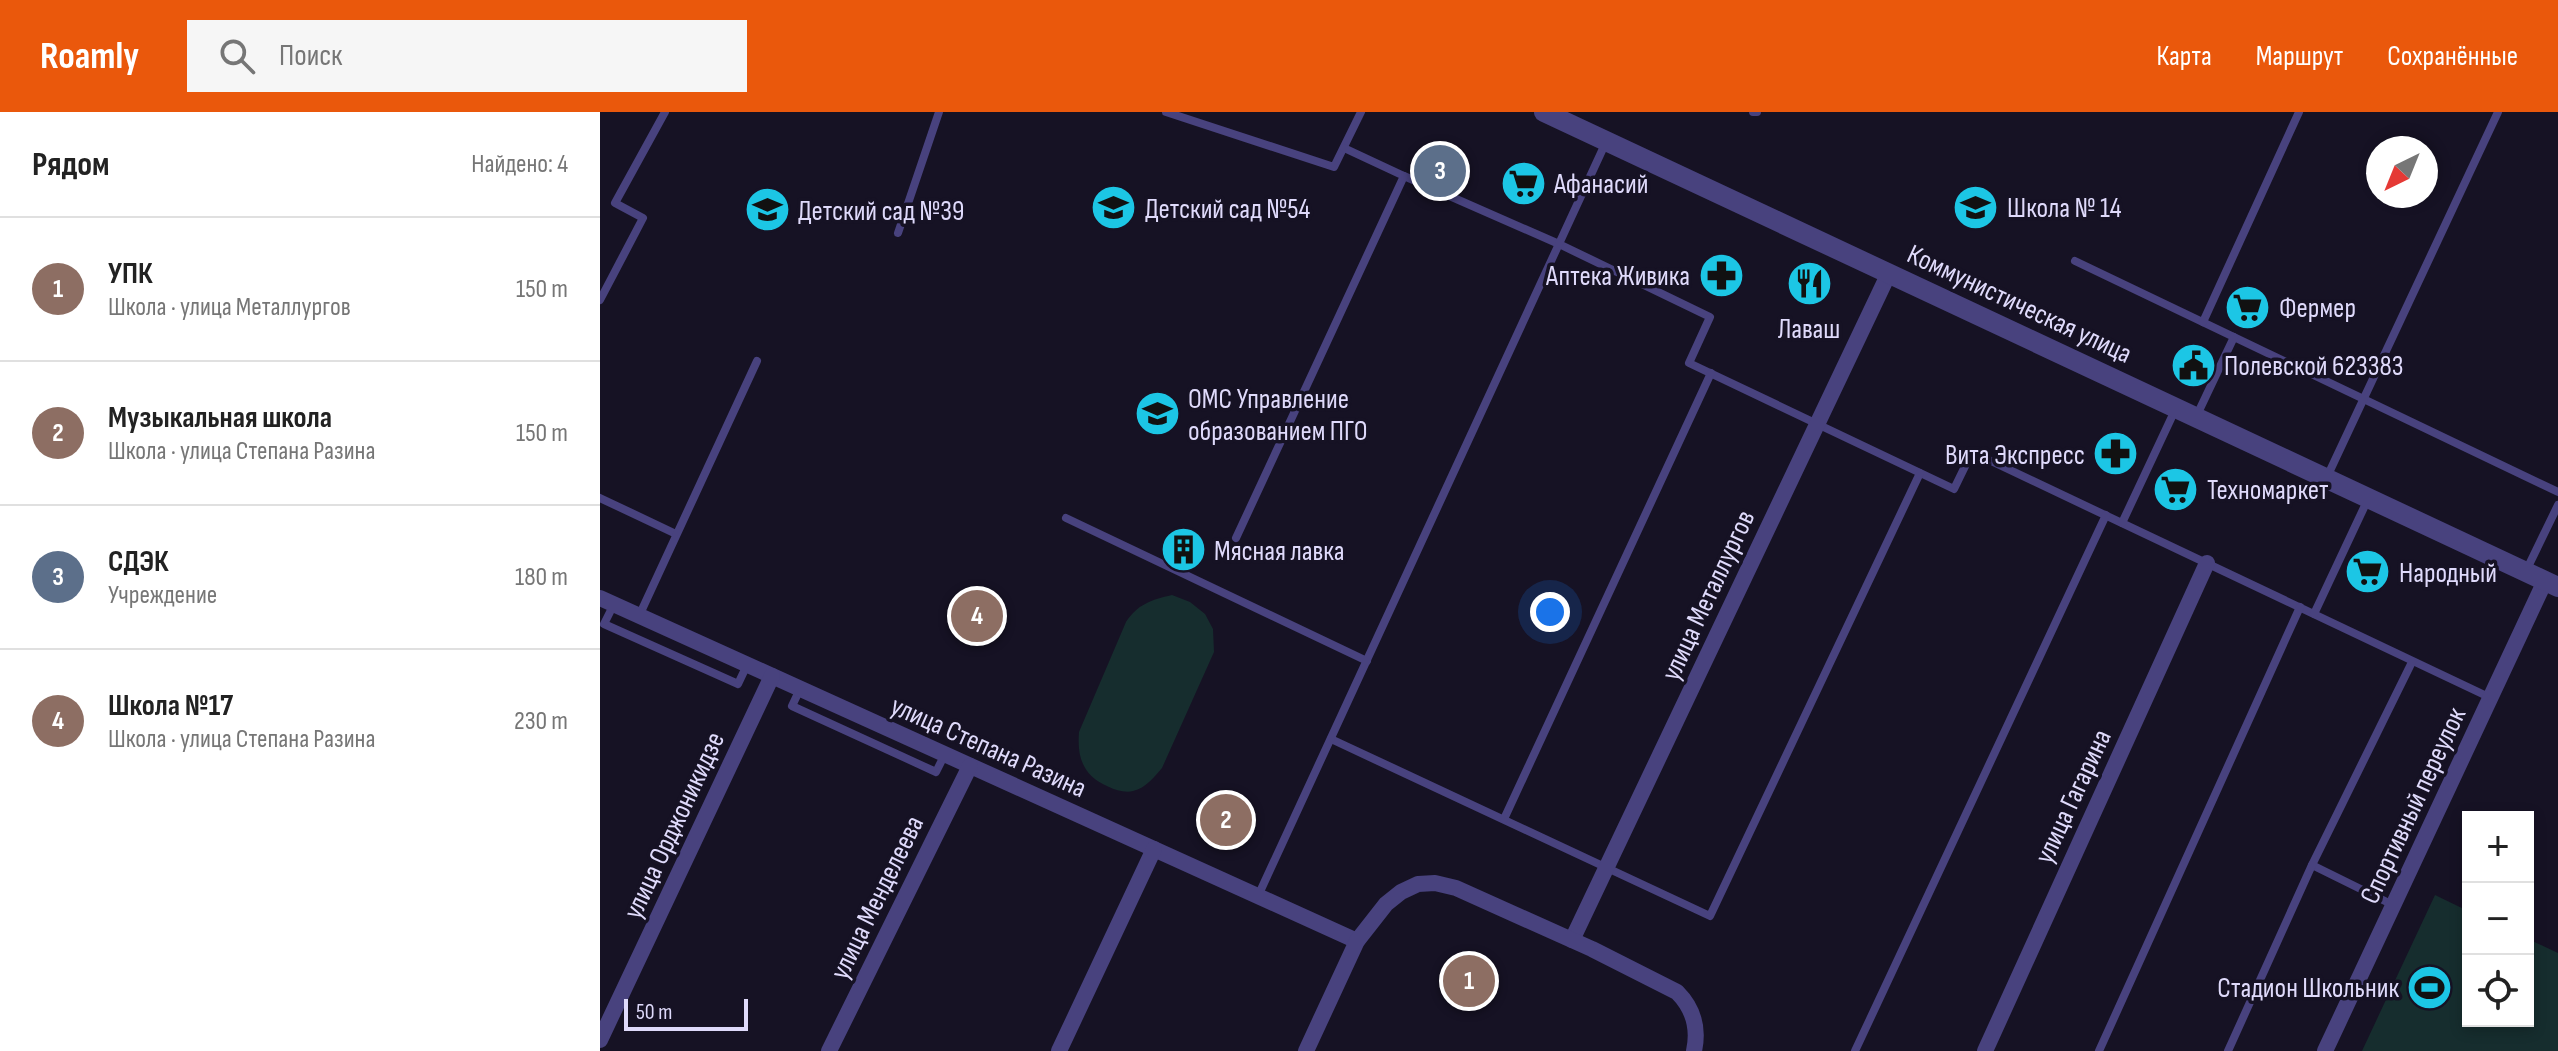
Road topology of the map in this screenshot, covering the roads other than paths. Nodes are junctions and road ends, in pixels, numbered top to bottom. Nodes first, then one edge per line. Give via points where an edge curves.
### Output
1 (665, 112) edge
2 (939, 112) edge
3 (1166, 112) edge
4 (1361, 112) edge
5 (2299, 112) edge
6 (2498, 112) edge
7 (1556, 115) edge
8 (1607, 142) junction
9 (1344, 148) junction
10 (1404, 176) junction
11 (898, 233) dead end
12 (1559, 244) junction
13 (2075, 261) dead end
14 (1889, 273) junction
15 (600, 300) edge
16 (2203, 322) junction
17 (2234, 337) junction
18 (757, 361) dead end
19 (1711, 373) junction
20 (2365, 399) junction
21 (2177, 407) junction
22 (2196, 416) junction
23 (1817, 424) junction
24 (1920, 473) junction
25 (2327, 478) junction
26 (2558, 492) edge
27 (600, 498) edge
28 (2369, 498) junction
29 (2558, 505) edge
30 (2106, 515) junction
31 (1066, 518) dead end
32 (2122, 523) junction
33 (676, 534) junction
34 (1236, 538) dead end
35 (2207, 563) junction
36 (2526, 572) junction
37 (2552, 584) edge
38 (607, 601) edge
39 (2300, 607) junction
40 (2314, 614) junction
41 (639, 616) junction
42 (1367, 661) junction
43 (2412, 662) junction
44 (747, 665) junction
45 (772, 676) junction
46 (2491, 698) junction
47 (1331, 739) junction
48 (970, 766) junction
49 (1504, 819) junction
50 (1154, 849) junction
51 (2312, 865) junction
52 (1606, 867) junction
53 (1258, 896) junction
54 (2394, 905) junction
55 (1572, 940) junction
56 (1357, 941) junction
57 (600, 1040) edge
58 (829, 1051) edge
59 (1059, 1051) edge
60 (1306, 1051) edge
61 (1694, 1051) edge
62 (1855, 1051) edge
63 (1985, 1051) edge
64 (2099, 1051) edge
65 (2228, 1051) edge
66 (2325, 1051) edge

1 - 15 lane via 615,203 643,218
2 - 11 lane
3 - 9 lane via 1334,167
4 - 9 lane
5 - 16 lane
6 - 20 lane
7 - 8 street, Коммунистическая улица
8 - 12 lane
8 - 14 street, Коммунистическая улица
9 - 10 lane
10 - 12 lane
10 - 34 lane
12 - 19 lane via 1710,317 1689,363
12 - 42 lane
13 - 16 lane
14 - 21 street, Коммунистическая улица
14 - 23 street, улица Металлургов
16 - 17 lane
17 - 20 lane
17 - 22 lane
18 - 33 lane
19 - 23 lane
19 - 49 lane
20 - 25 lane
20 - 26 lane
21 - 22 street, Коммунистическая улица
21 - 32 lane
22 - 25 street, Коммунистическая улица
23 - 24 lane
23 - 52 street, улица Металлургов
24 - 30 lane via 1954,489 1972,452
24 - 52 lane via 1710,916
25 - 28 street, Коммунистическая улица
27 - 33 lane
28 - 36 street, Коммунистическая улица
28 - 40 lane
29 - 36 lane
30 - 32 lane
30 - 62 lane
31 - 42 lane
32 - 35 lane
33 - 41 lane
35 - 39 lane
35 - 63 street, улица Гагарина
36 - 37 street, Коммунистическая улица
37 - 46 street, Спортивный переулок
38 - 41 street, улица Степана Разина
38 - 44 lane via 604,624 738,684
39 - 40 lane
39 - 64 lane
40 - 43 lane
41 - 44 street, улица Степана Разина
42 - 47 lane
43 - 46 lane
43 - 51 lane
44 - 45 street, улица Степана Разина
45 - 48 street, улица Степана Разина
45 - 57 street, улица Орджоникидзе
46 - 54 street, Спортивный переулок
47 - 49 lane
47 - 53 lane
48 - 50 street, улица Степана Разина
48 - 58 street, улица Менделеева
49 - 52 lane
50 - 53 street, улица Степана Разина
50 - 59 street
51 - 54 lane
51 - 65 lane
52 - 55 street, улица Металлургов
53 - 56 street, улица Степана Разина
54 - 66 street, Спортивный переулок
55 - 56 street via 1456,888 1426,883 1409,887 1386,904
55 - 61 street via 1677,992 1693,1014
56 - 60 street

